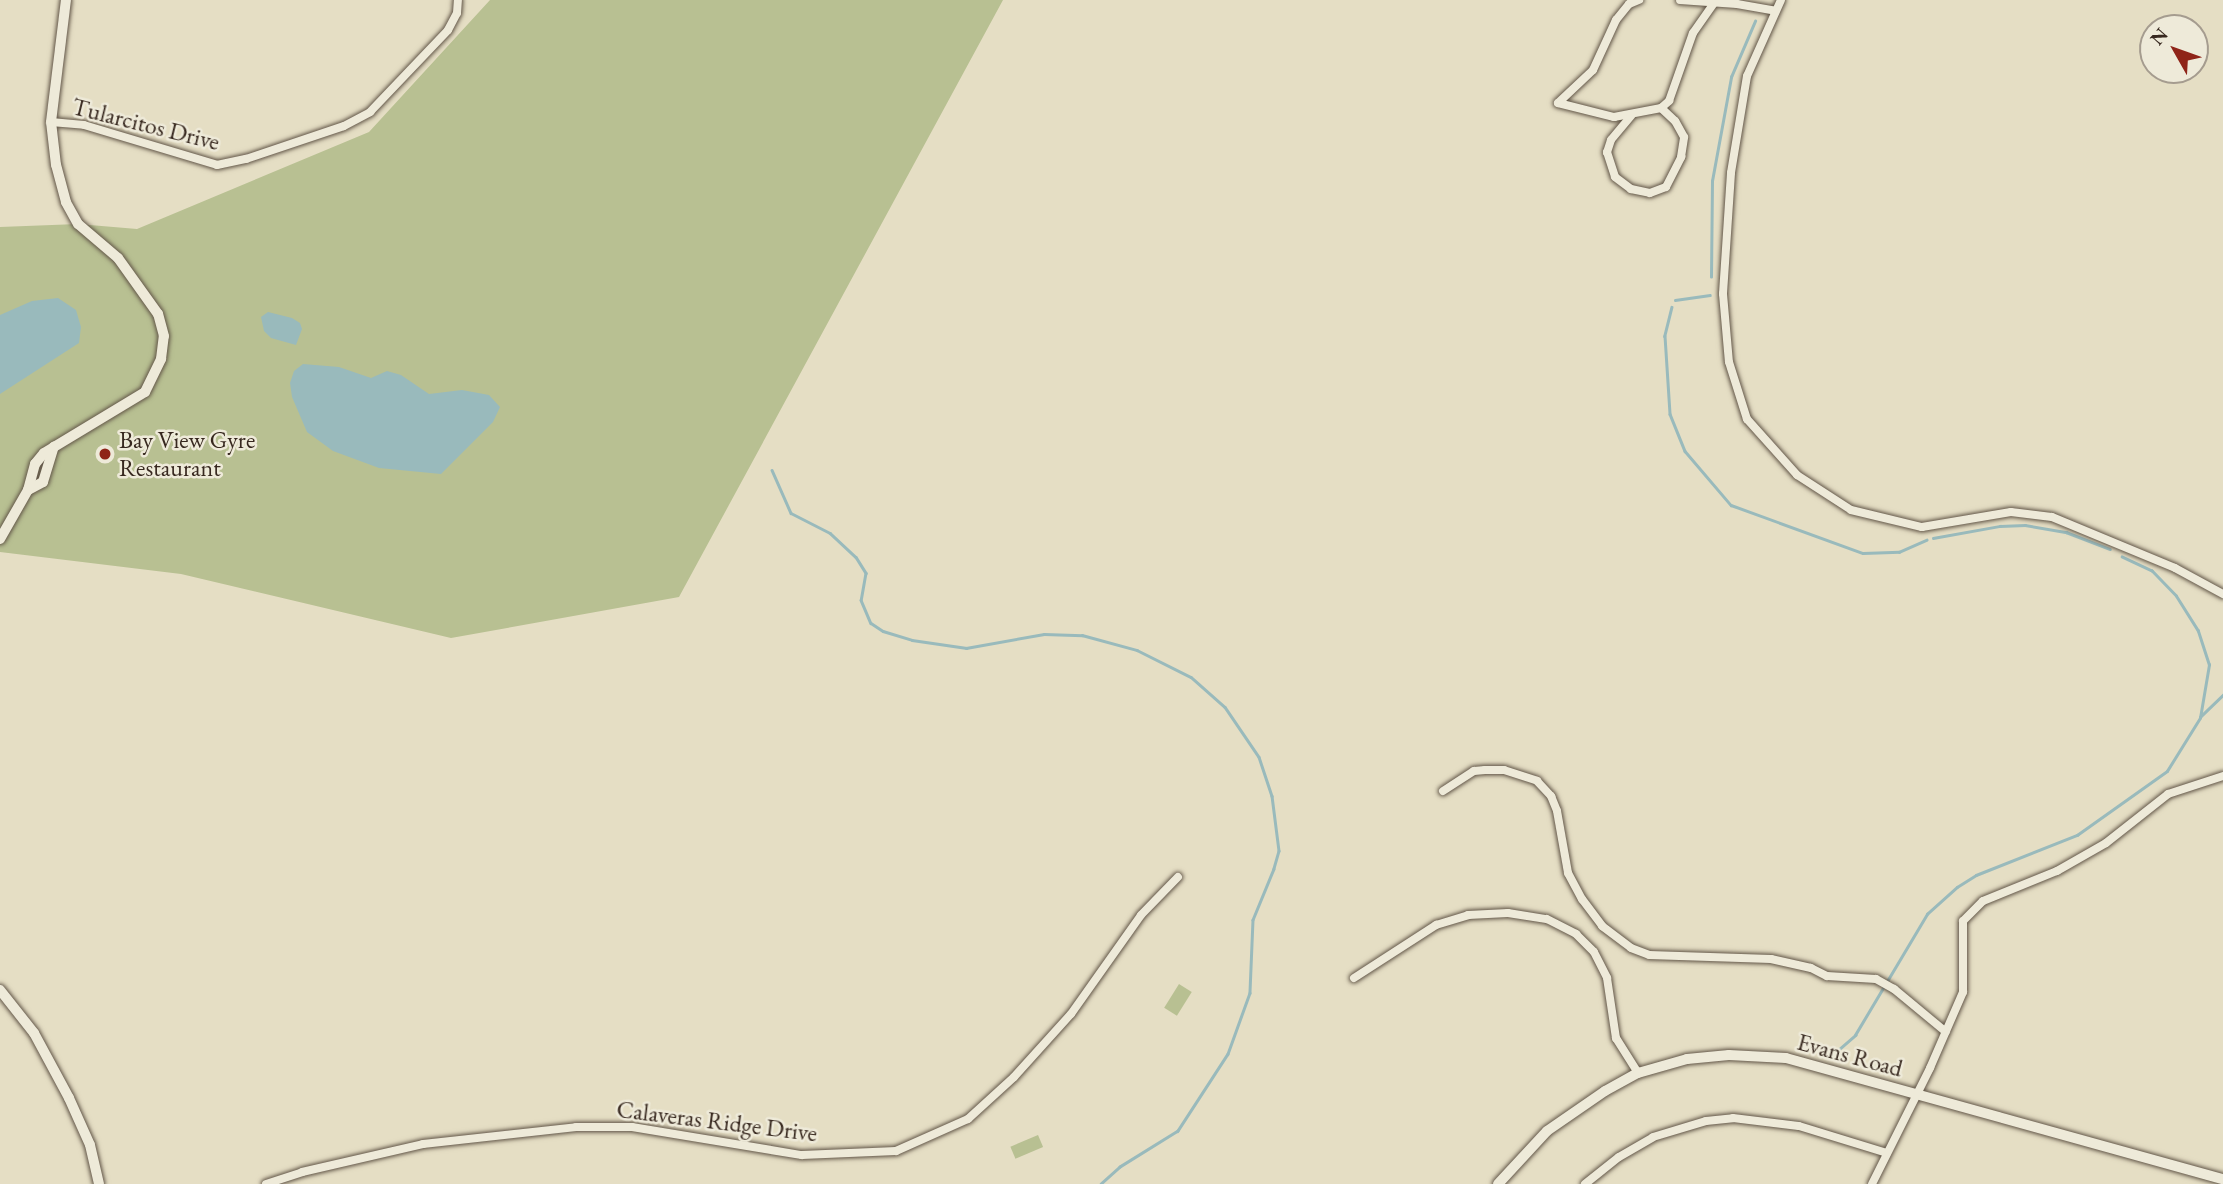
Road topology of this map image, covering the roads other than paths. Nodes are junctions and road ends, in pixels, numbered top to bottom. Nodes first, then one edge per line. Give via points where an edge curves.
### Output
1 (66, 0) edge
2 (458, 0) edge
3 (1639, 0) edge
4 (1680, 0) edge
5 (1781, 0) edge
6 (1714, 3) junction
7 (1775, 12) junction
8 (1661, 108) junction
9 (1631, 116) junction
10 (51, 122) junction
11 (1, 534) edge
12 (2223, 594) edge
13 (2223, 776) edge
14 (1443, 791) dead end
15 (1178, 877) dead end
16 (1354, 978) dead end
17 (0, 990) edge
18 (1946, 1032) junction
19 (1637, 1073) junction
20 (1916, 1094) junction
21 (1887, 1153) junction
22 (2223, 1179) edge
23 (99, 1184) edge
24 (265, 1184) edge
25 (1498, 1184) edge
26 (1585, 1184) edge
27 (1872, 1184) edge

1 - 10 street
2 - 10 street, Tularcitos Drive via 448,30 370,112 344,126 246,159 217,165 84,125
3 - 9 street via 1629,4 1616,20 1593,70 1558,103 1614,117
4 - 6 street
5 - 7 street
6 - 7 street
6 - 8 street via 1693,33 1669,101
7 - 12 street via 1747,76 1731,173 1723,294 1728,362 1747,419 1797,475 1850,510 1922,527 2011,512 2052,517 2175,568
8 - 9 street
8 - 9 street via 1684,137 1681,157 1666,187 1650,193 1631,189 1615,177 1607,152
10 - 11 street via 66,202 78,224 118,258 141,286 158,314 164,336 158,371 145,392 54,447 43,482 28,490
13 - 18 street via 2168,794 2106,843 2057,871 1983,901 1963,920 1963,992
14 - 18 street via 1474,771 1504,770 1537,781 1557,811 1568,873 1582,899 1608,932 1631,948 1649,955 1771,959 1827,976 1881,981
15 - 24 street, Calaveras Ridge Drive via 1141,915 1071,1014 1014,1077 968,1119 896,1151 802,1155 632,1127 576,1127 423,1144
16 - 19 street via 1436,925 1457,918 1508,913 1547,919 1576,934 1594,952 1606,978 1616,1038
17 - 23 street via 34,1033 64,1087 90,1145
18 - 20 street
19 - 20 street, Evans Road via 1687,1059 1768,1055
19 - 25 street, Evans Road via 1547,1130
20 - 21 street
20 - 22 street, Evans Road
21 - 26 street via 1799,1126 1733,1118 1653,1137
21 - 27 street

